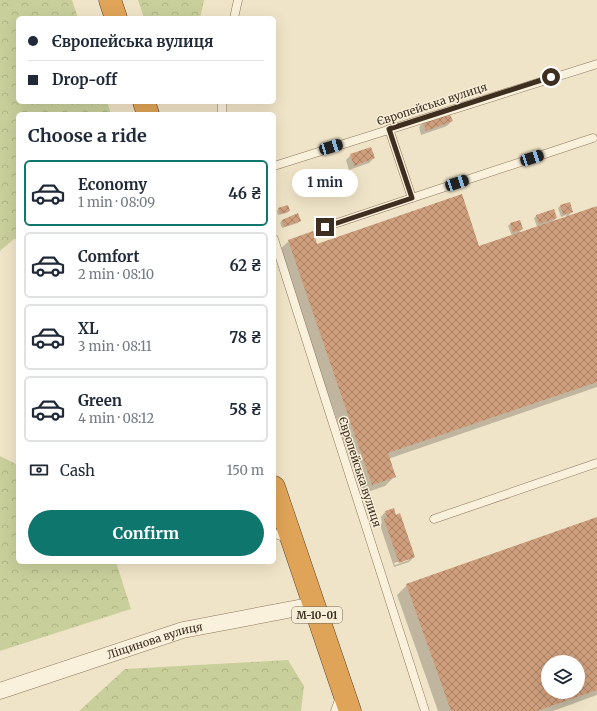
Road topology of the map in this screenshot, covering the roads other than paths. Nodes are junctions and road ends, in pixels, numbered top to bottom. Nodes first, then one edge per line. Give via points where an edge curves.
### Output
1 (110, 0) edge
2 (238, 0) edge
3 (115, 16) edge
4 (234, 16) edge
5 (597, 64) edge
6 (389, 129) junction
7 (593, 138) dead end
8 (276, 165) edge
9 (412, 198) junction
10 (325, 227) dead end
11 (276, 245) edge
12 (597, 463) edge
13 (276, 498) edge
14 (434, 519) dead end
15 (283, 537) edge
16 (314, 605) junction
17 (342, 689) junction
18 (0, 691) edge
19 (335, 711) edge
20 (350, 711) edge
21 (424, 711) edge

1 - 3 highway
2 - 4 lane
5 - 6 lane, Європейська вулиця
6 - 8 lane, Європейська вулиця
6 - 9 lane
7 - 9 lane
9 - 10 lane
11 - 21 lane, Європейська вулиця
12 - 14 lane
13 - 15 highway, М-10-01
15 - 16 highway, М-10-01
16 - 17 highway, М-10-01
16 - 18 street, Ліщинова вулиця via 183,630
17 - 19 lane
17 - 20 highway, М-10-01

